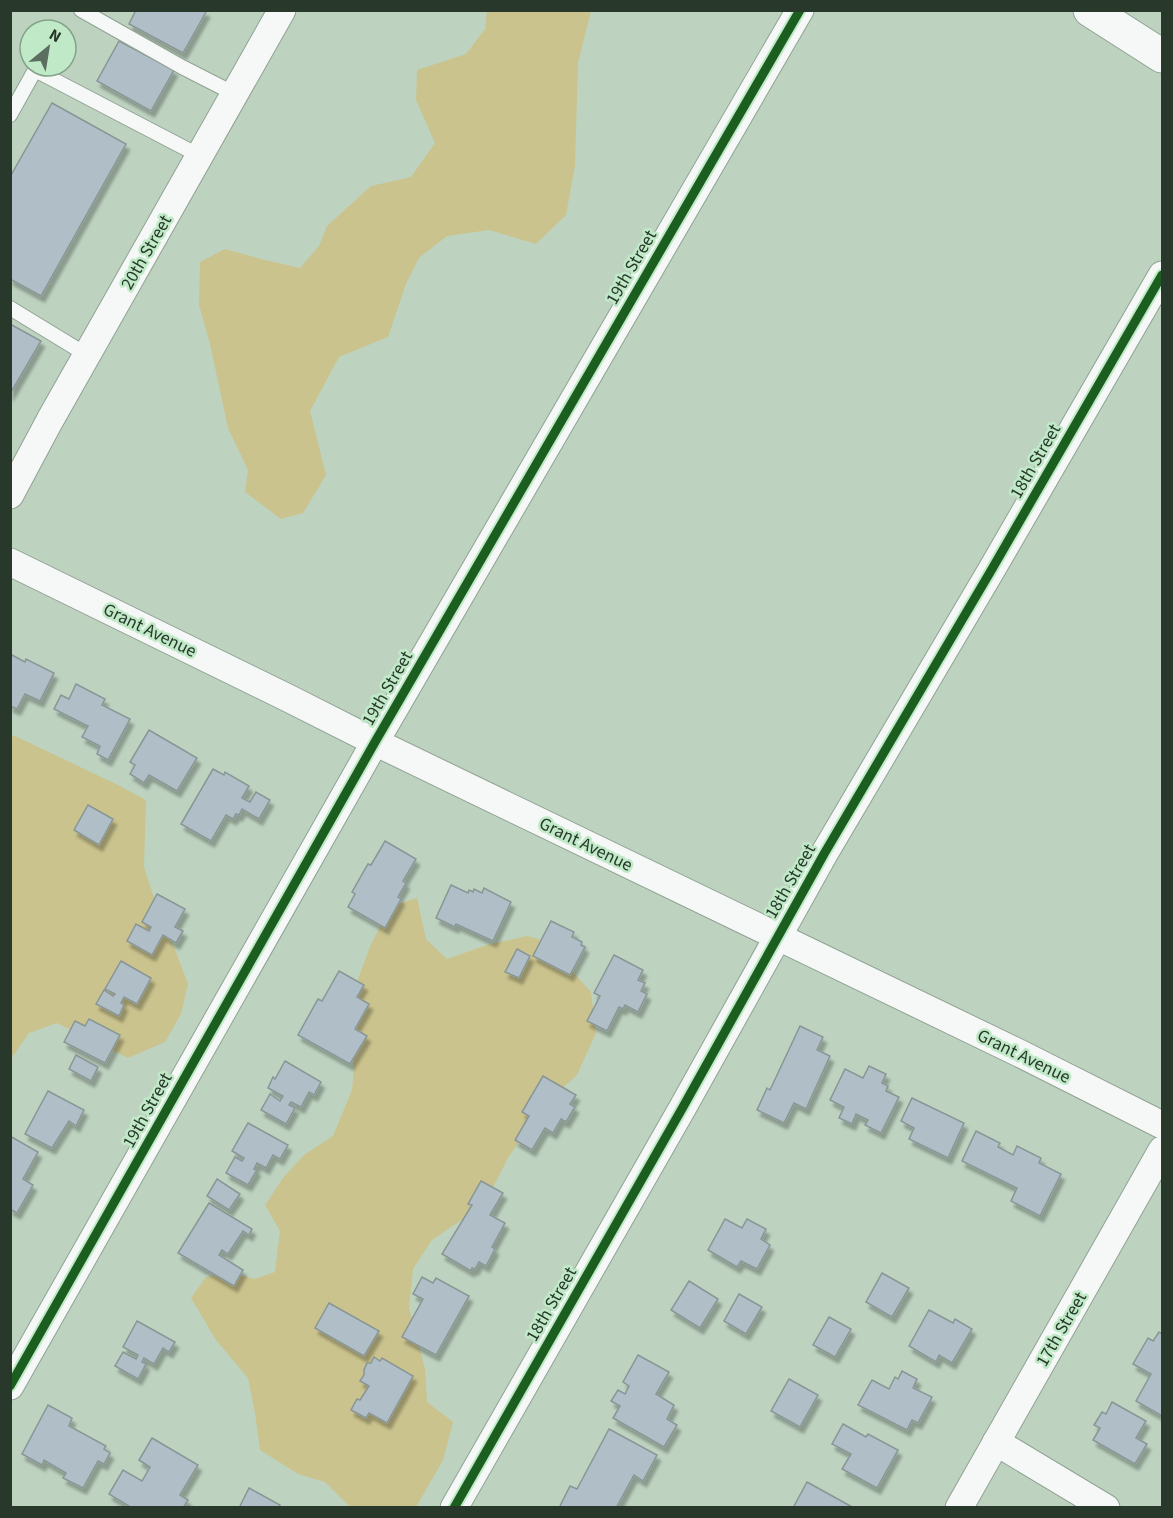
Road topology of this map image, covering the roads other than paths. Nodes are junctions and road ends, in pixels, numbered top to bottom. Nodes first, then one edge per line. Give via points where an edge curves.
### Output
1 (81, 10) edge
2 (282, 10) edge
3 (800, 10) edge
4 (1090, 10) edge
5 (1162, 56) edge
6 (235, 94) junction
7 (10, 115) edge
8 (200, 156) junction
9 (1162, 275) edge
10 (10, 308) edge
11 (87, 355) junction
12 (10, 495) edge
13 (10, 562) edge
14 (375, 742) junction
15 (777, 936) junction
16 (1162, 1125) edge
17 (1162, 1150) edge
18 (10, 1386) edge
19 (996, 1442) junction
20 (454, 1508) edge
21 (959, 1508) edge
22 (1106, 1508) edge

1 - 6 lane
2 - 6 street, 20th Street
3 - 14 street, 19th Street
4 - 5 street
6 - 8 street, 20th Street
7 - 8 lane via 35,70
8 - 11 street, 20th Street
9 - 15 street, 18th Street
10 - 11 lane
11 - 12 street, 20th Street
13 - 14 street, Grant Avenue
14 - 15 street, Grant Avenue
14 - 18 street, 19th Street
15 - 16 street, Grant Avenue
15 - 20 street, 18th Street
17 - 19 street, 17th Street
19 - 21 street, 17th Street
19 - 22 street

